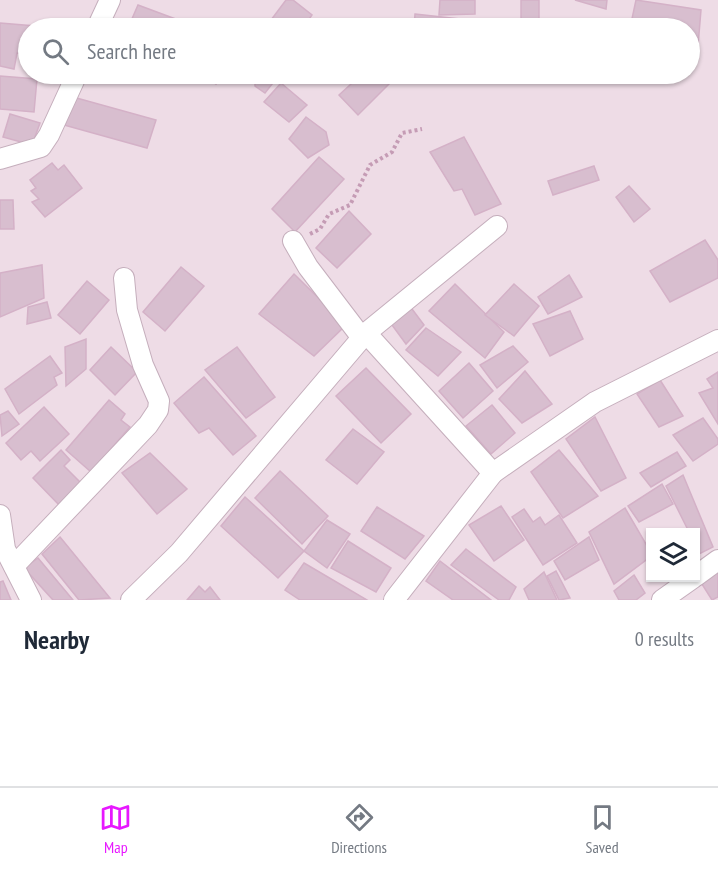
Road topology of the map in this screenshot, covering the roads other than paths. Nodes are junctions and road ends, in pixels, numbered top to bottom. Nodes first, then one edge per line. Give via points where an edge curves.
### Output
1 (110, 0) edge
2 (102, 18) edge
3 (72, 84) edge
4 (0, 159) edge
5 (497, 226) dead end
6 (293, 241) road end
7 (124, 278) dead end
8 (364, 336) junction
9 (718, 340) edge
10 (493, 473) junction
11 (1, 525) edge
12 (718, 560) edge
13 (14, 566) junction
14 (700, 573) edge
15 (687, 582) edge
16 (31, 600) edge
17 (131, 600) edge
18 (394, 600) edge
19 (662, 600) edge

1 - 2 street
3 - 4 street via 41,147
5 - 8 street
6 - 8 street via 308,267
7 - 13 street via 127,310 143,364 159,400 158,410
8 - 10 street
8 - 17 street via 179,553
9 - 10 street via 595,402
10 - 18 street
11 - 13 street via 5,549
12 - 14 street
13 - 16 street
15 - 19 street

